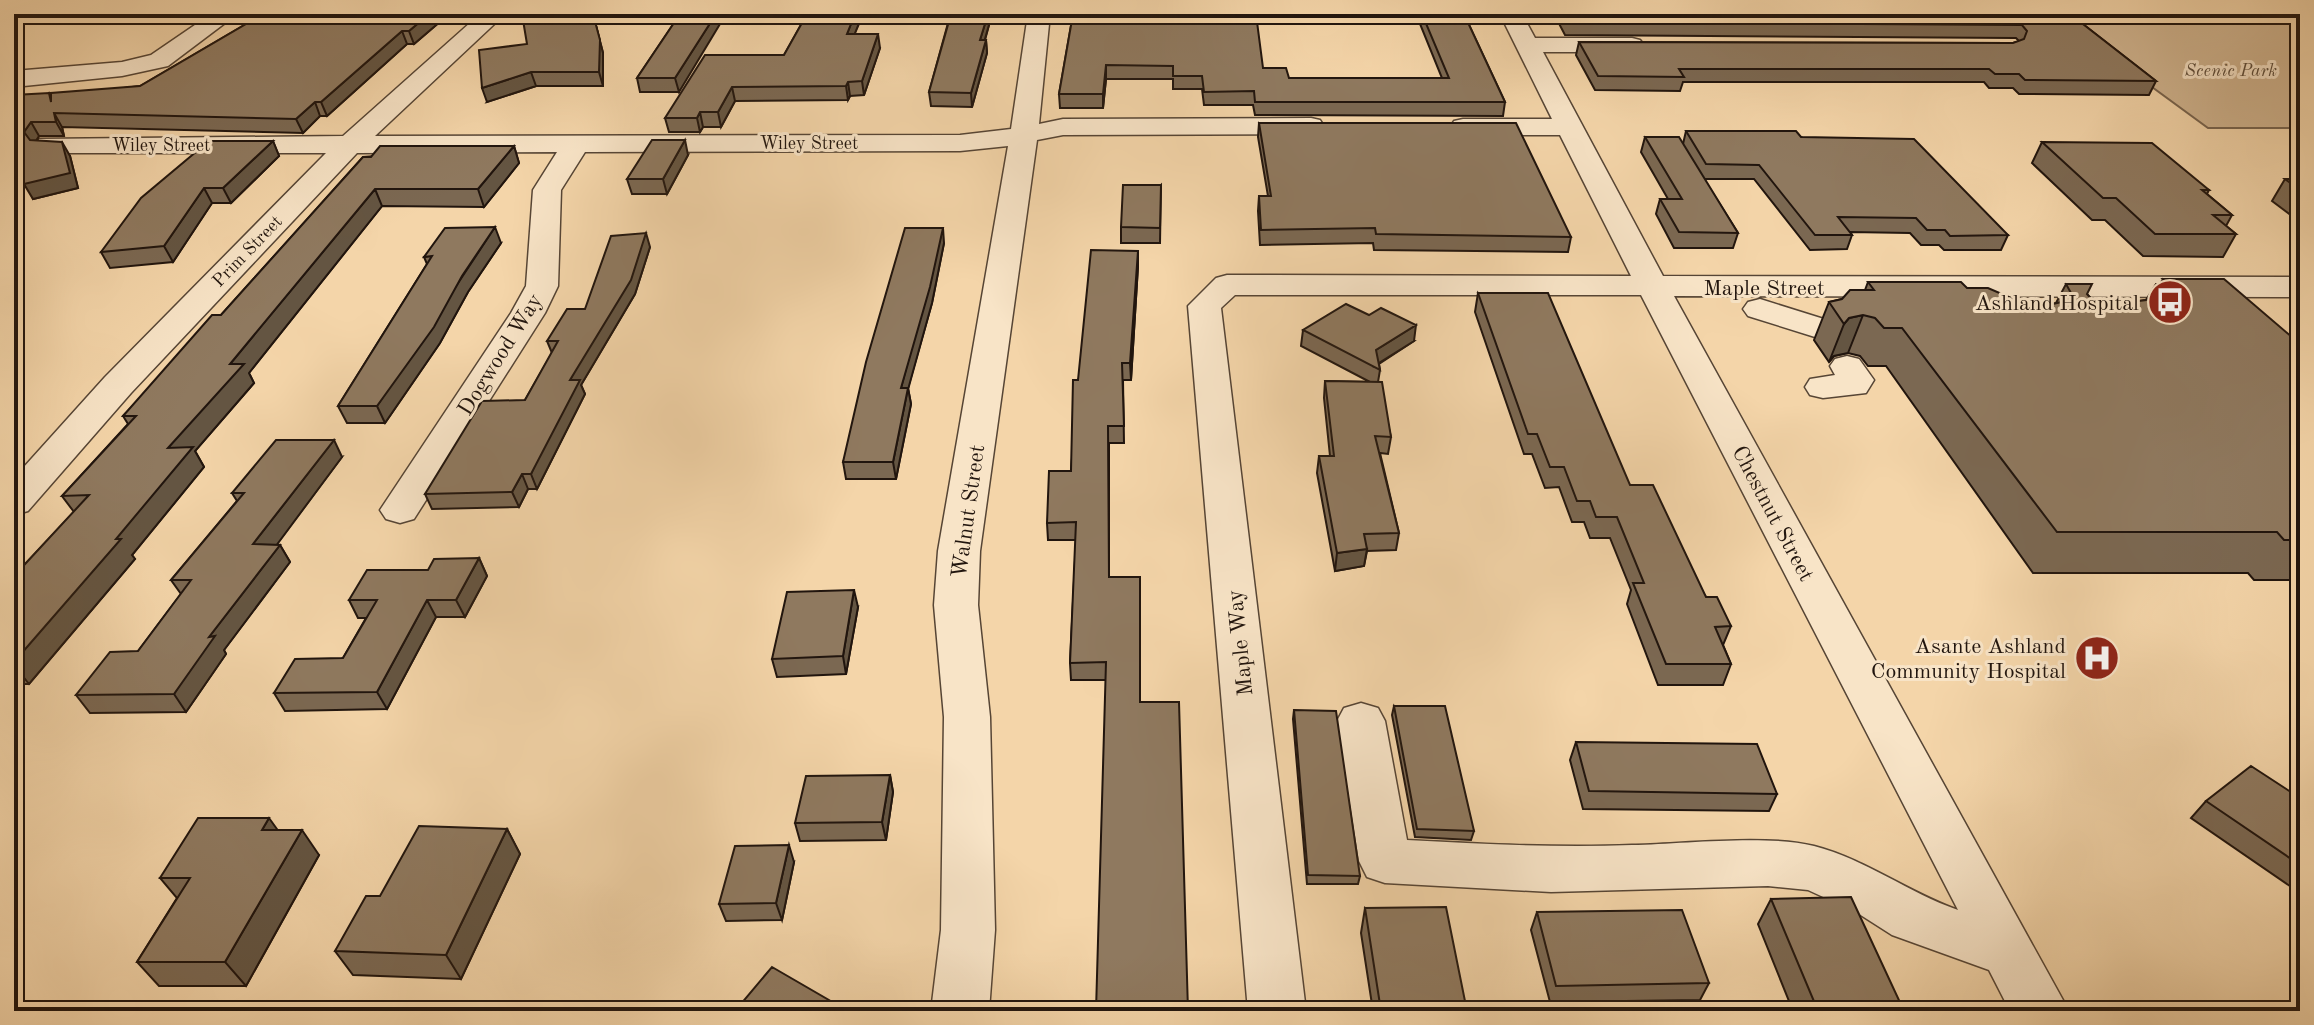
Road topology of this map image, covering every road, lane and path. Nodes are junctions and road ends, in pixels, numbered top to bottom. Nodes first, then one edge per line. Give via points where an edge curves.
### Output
1 (226, 14) edge
2 (494, 14) edge
3 (1039, 14) edge
4 (1511, 14) edge
5 (1528, 45) junction
6 (1655, 45) edge
7 (14, 79) edge
8 (1335, 126) edge
9 (1444, 126) edge
10 (1569, 127) junction
11 (1024, 133) junction
12 (577, 143) junction
13 (350, 144) junction
14 (49, 145) edge
15 (1227, 285) joint
16 (1653, 287) junction
17 (1951, 287) junction
18 (2085, 287) junction
19 (2194, 287) junction
20 (2287, 287) edge
21 (2300, 308) edge
22 (1760, 309) dead end
23 (1979, 316) edge
24 (2115, 321) edge
25 (2231, 321) edge
26 (1815, 327) dead end
27 (14, 502) edge
28 (400, 510) dead end
29 (1361, 721) dead end
30 (2008, 952) junction
31 (960, 1011) edge
32 (1277, 1011) edge
33 (2040, 1011) edge

1 - 7 street via 173,53 150,63
2 - 13 street, Prim Street
3 - 11 street, Walnut Street
4 - 5 street, Chestnut Street
5 - 6 street
5 - 10 street, Chestnut Street
8 - 11 street, Wiley Street via 1087,126
9 - 10 street
10 - 16 street, Chestnut Street
11 - 12 street, Wiley Street via 960,143
11 - 31 street, Walnut Street via 959,551 956,605 967,717 968,930
12 - 13 street, Wiley Street
12 - 28 street, Dogwood Way via 547,190 542,286
13 - 14 street, Wiley Street
13 - 27 street, Prim Street via 118,385
15 - 16 street, Maple Street
15 - 32 street, Maple Way via 1204,306
16 - 17 street, Maple Street
16 - 30 street, Chestnut Street
17 - 18 street, Maple Street
17 - 23 street
18 - 19 street, Maple Street
18 - 24 street
19 - 20 street, Maple Street
19 - 25 street
20 - 21 street
22 - 26 street
29 - 30 street via 1385,861 1551,870 1768,864 1813,868 1911,918
30 - 33 street, Chestnut Street

